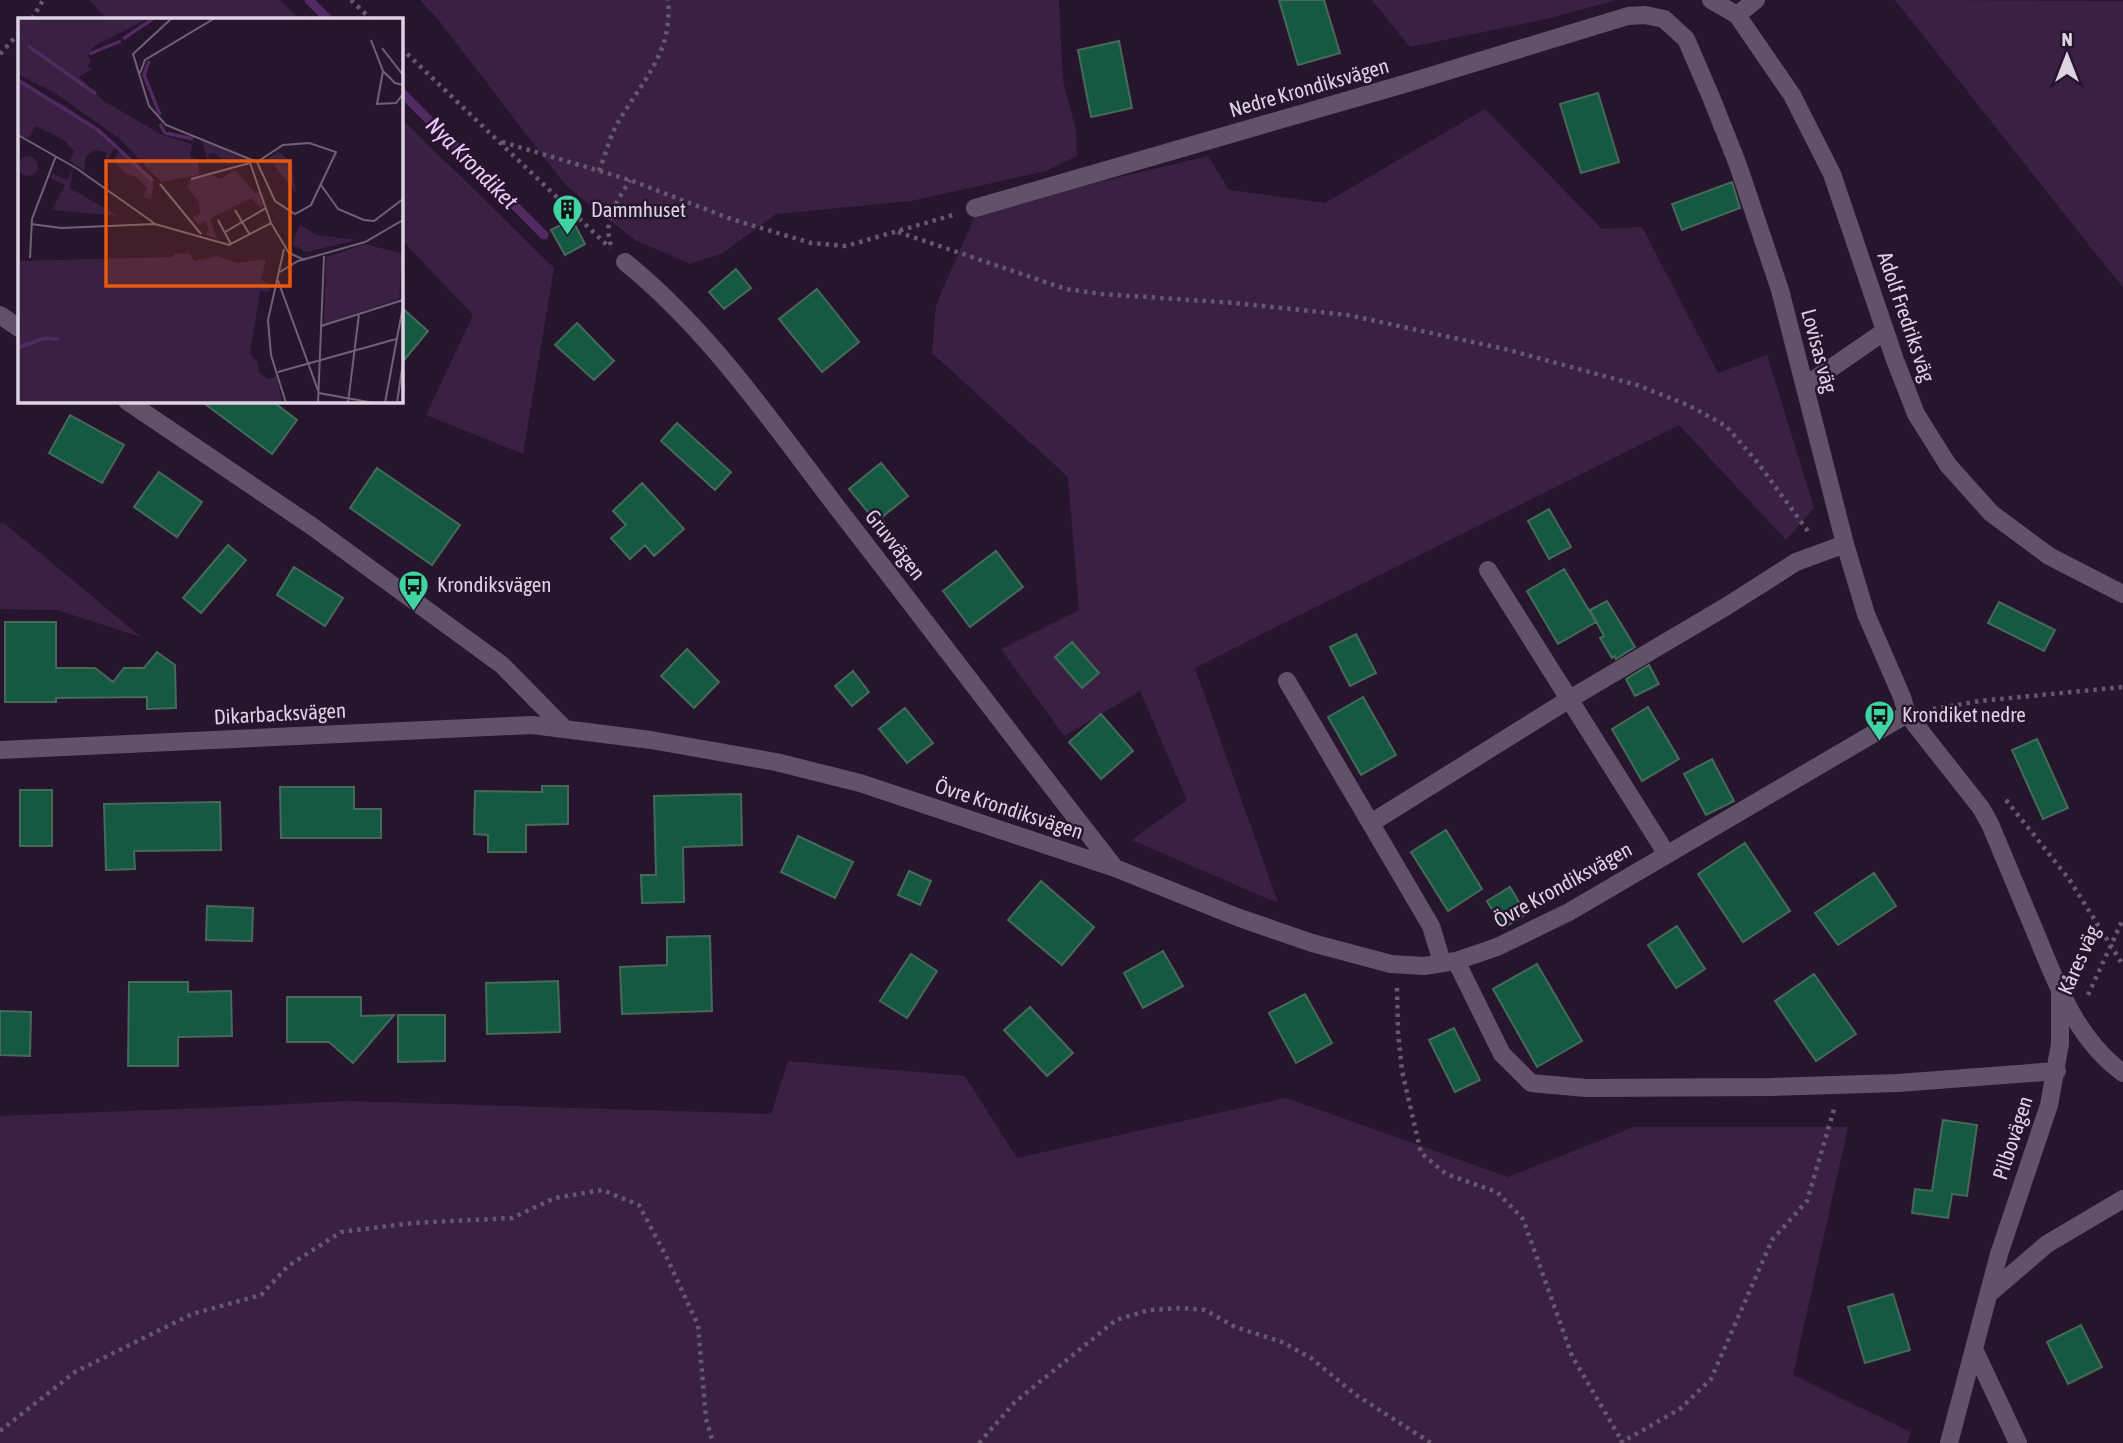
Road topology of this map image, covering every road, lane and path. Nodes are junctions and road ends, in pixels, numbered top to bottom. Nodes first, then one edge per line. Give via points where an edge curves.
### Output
1 (43, 0) edge
2 (351, 0) edge
3 (668, 0) edge
4 (1711, 0) edge
5 (1756, 0) edge
6 (1737, 15) junction
7 (1656, 16) joint
8 (33, 18) edge
9 (370, 18) edge
10 (18, 34) edge
11 (402, 49) edge
12 (0, 54) edge
13 (502, 142) junction
14 (599, 171) junction
15 (630, 180) junction
16 (975, 208) joint
17 (898, 232) junction
18 (625, 262) junction
19 (0, 315) edge
20 (18, 327) edge
21 (1885, 331) junction
22 (1805, 386) junction
23 (128, 402) edge
24 (1845, 544) junction
25 (1822, 552) junction
26 (1488, 570) dead end
27 (2123, 594) edge
28 (1287, 681) dead end
29 (2123, 687) edge
30 (1568, 700) junction
31 (1907, 714) junction
32 (563, 727) junction
33 (0, 750) edge
34 (1371, 823) junction
35 (2029, 829) dead end
36 (1666, 853) junction
37 (1115, 867) junction
38 (2123, 919) edge
39 (2110, 944) junction
40 (1449, 962) junction
41 (1397, 964) junction
42 (2123, 965) edge
43 (2060, 992) junction
44 (2076, 1021) junction
45 (2057, 1071) junction
46 (2123, 1073) edge
47 (1838, 1085) junction
48 (2123, 1199) edge
49 (1990, 1293) junction
50 (1973, 1349) junction
51 (0, 1431) edge
52 (1622, 1442) edge
53 (713, 1443) edge
54 (979, 1443) edge
55 (1431, 1443) edge
56 (1950, 1443) edge
57 (2018, 1443) edge

1 - 8 path
2 - 9 path
3 - 14 path via 670,18 663,50 615,128
4 - 6 street, Adolf Fredriks väg
5 - 6 street
6 - 21 street, Adolf Fredriks väg via 1792,95 1832,174
7 - 16 street, Nedre Krondiksvägen via 1628,16
7 - 22 street, Lovisas väg via 1686,39 1711,97 1780,290
10 - 12 path
11 - 13 path
13 - 14 path
13 - 18 path
14 - 15 path
15 - 17 path via 731,219 811,243 846,246
15 - 18 path via 608,227 610,243
16 - 17 path
17 - 25 path via 1066,289 1348,315 1505,349 1637,385 1726,426
18 - 37 street, Gruvvägen via 695,326
19 - 20 street
21 - 22 street
21 - 27 street, Adolf Fredriks väg via 1916,414 1948,465 1991,513 2049,556
22 - 24 street, Lovisas väg
23 - 32 street via 313,527 502,665
24 - 25 street
24 - 31 street, Lovisas väg via 1866,614
25 - 30 street via 1796,562
26 - 30 street
28 - 34 street
29 - 31 path via 1980,701
30 - 34 street
30 - 36 street
31 - 36 street, Övre Krondiksvägen
31 - 43 street via 1981,807
32 - 33 street, Dikarbacksvägen via 477,726
32 - 37 street, Övre Krondiksvägen via 718,750 860,783
34 - 40 street
35 - 39 path via 2069,879
36 - 40 street, Övre Krondiksvägen via 1569,912 1497,947
37 - 41 street, Övre Krondiksvägen via 1312,943
38 - 39 path, Kåres väg
39 - 42 path
39 - 44 path, Kåres väg
40 - 41 street, Övre Krondiksvägen
40 - 47 street via 1502,1054 1531,1083 1586,1088
41 - 52 path via 1402,1071 1421,1153 1446,1174 1497,1192 1523,1219 1572,1356
43 - 44 street
43 - 45 street, Pilbovägen
44 - 46 street via 2083,1035
45 - 47 street
45 - 49 street, Pilbovägen
47 - 52 path via 1834,1114 1807,1200 1772,1240 1711,1379 1680,1409
48 - 49 street via 2047,1244
49 - 50 street, Pilbovägen
50 - 56 street, Pilbovägen
50 - 57 street
51 - 53 path via 75,1372 192,1314 261,1295 288,1266 341,1232 512,1218 555,1198 602,1190 639,1206 698,1325 706,1419
54 - 55 path via 1016,1402 1116,1320 1149,1310 1182,1308 1205,1310 1235,1327 1282,1342

